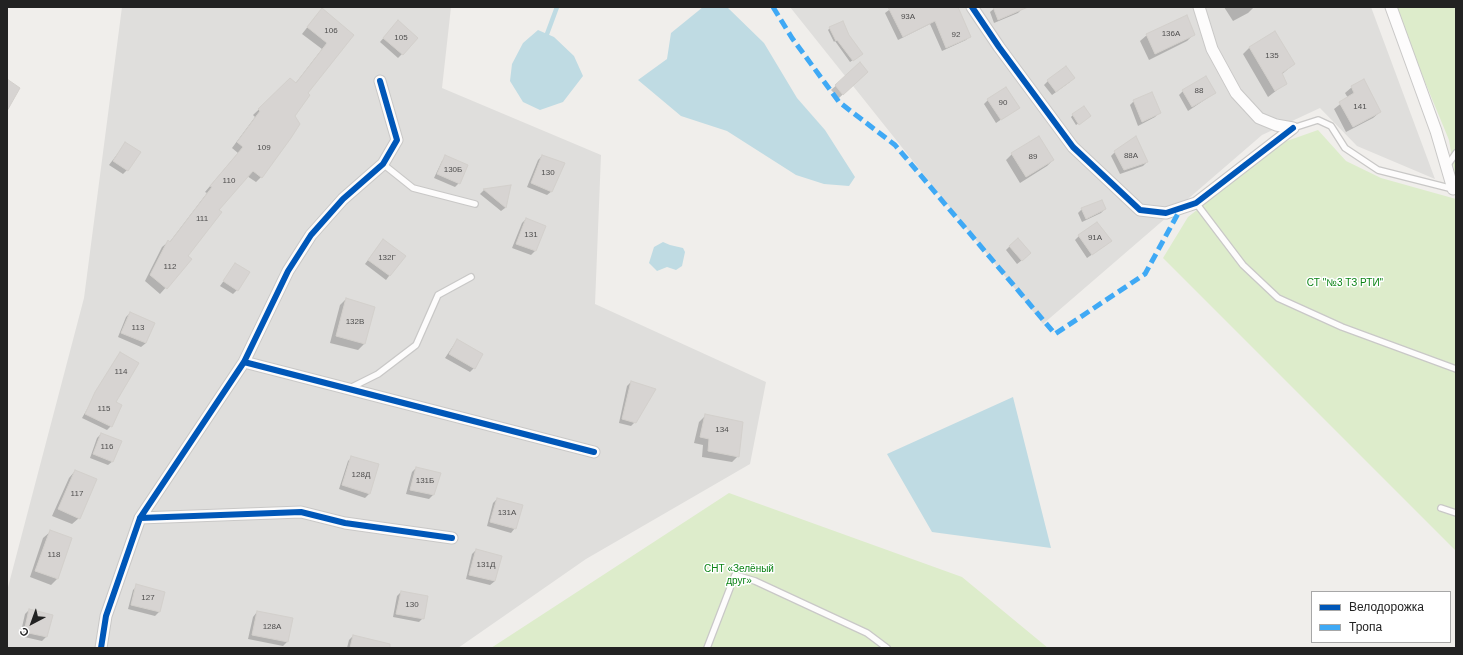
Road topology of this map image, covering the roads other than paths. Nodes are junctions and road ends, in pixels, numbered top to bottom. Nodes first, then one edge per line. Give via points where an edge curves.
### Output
1 (972, 7) edge
2 (1199, 7) edge
3 (1391, 7) edge
4 (380, 81) dead end
5 (1293, 128) junction
6 (1456, 153) edge
7 (383, 164) junction
8 (1446, 167) junction
9 (1454, 190) edge
10 (1196, 203) junction
11 (475, 204) dead end
12 (471, 277) dead end
13 (244, 362) junction
14 (1456, 369) edge
15 (348, 389) junction
16 (594, 452) dead end
17 (1441, 508) dead end
18 (1456, 513) edge
19 (140, 518) junction
20 (452, 538) dead end
21 (101, 648) edge
22 (707, 648) edge
23 (887, 648) edge

1 - 10 street via 1073,147 1140,210 1166,213
2 - 5 street via 1212,49 1236,93 1259,118 1276,126
3 - 8 street via 1436,131
4 - 7 street via 397,140
5 - 9 lane via 1318,120 1331,126 1345,148 1378,170
5 - 10 street
6 - 8 lane
7 - 11 lane via 413,188
7 - 13 street via 343,200 311,235 288,271
8 - 9 street
10 - 14 lane via 1243,265 1278,298 1342,327
12 - 15 lane via 438,295 416,345 378,374
13 - 15 street
13 - 19 street
15 - 16 street
17 - 18 lane
19 - 20 street via 301,512 345,523
19 - 21 street via 106,616
22 - 23 lane via 735,575 755,580 860,630

